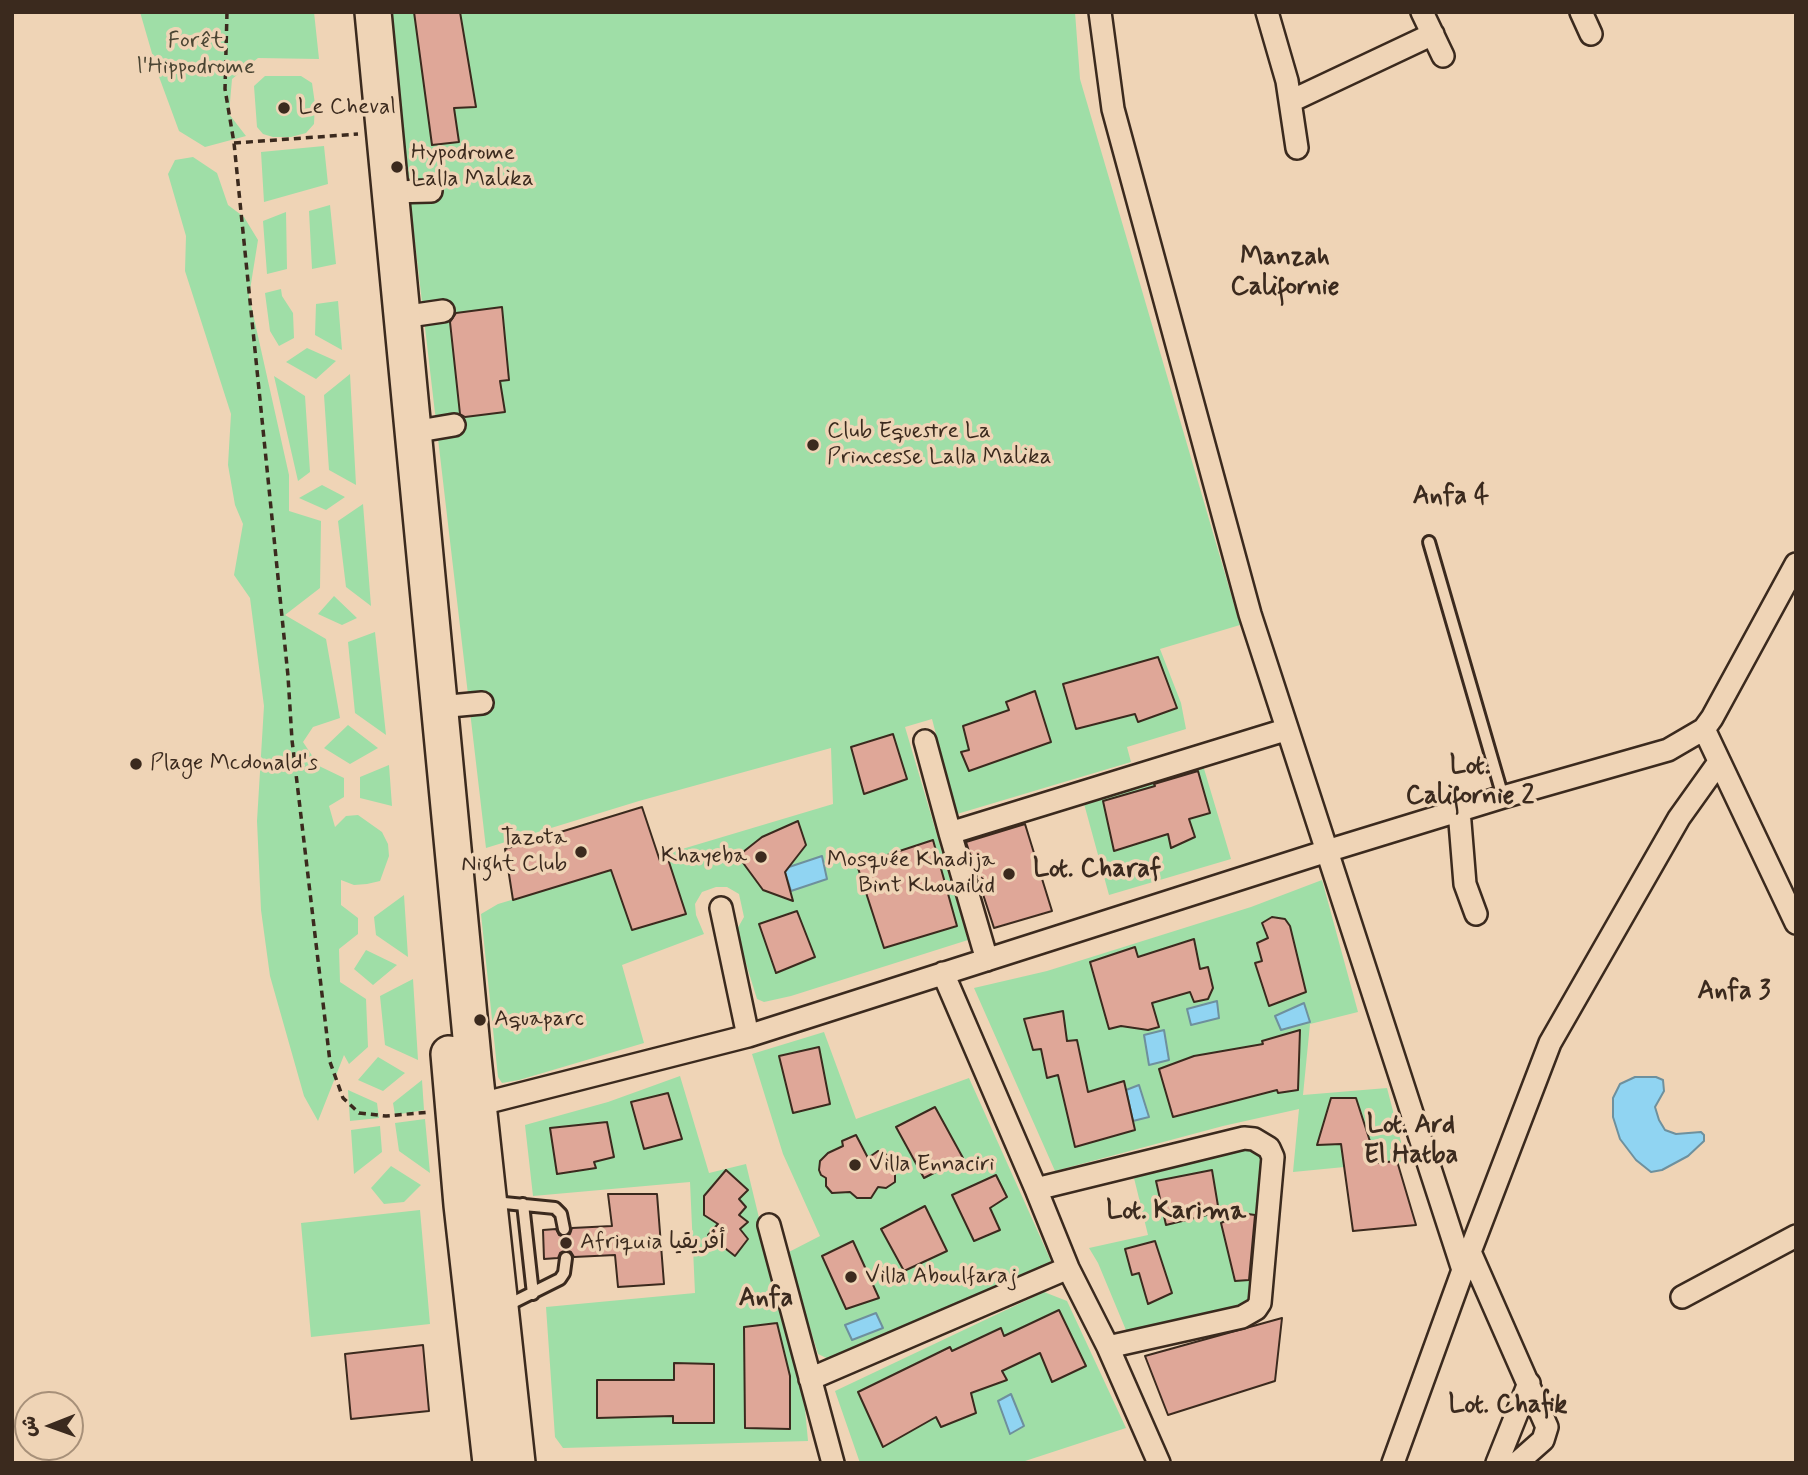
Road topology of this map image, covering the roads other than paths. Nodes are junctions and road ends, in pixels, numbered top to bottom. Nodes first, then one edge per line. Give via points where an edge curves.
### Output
1 (351, 12) edge
2 (373, 12) edge
3 (1100, 12) edge
4 (1266, 12) edge
5 (1422, 12) edge
6 (1581, 12) edge
7 (1433, 34) junction
8 (1591, 34) dead end
9 (1443, 56) dead end
10 (1292, 101) junction
11 (1297, 148) dead end
12 (430, 191) dead end
13 (391, 192) junction
14 (443, 311) dead end
15 (402, 317) junction
16 (454, 425) dead end
17 (413, 432) junction
18 (1429, 542) dead end
19 (1796, 564) edge
20 (482, 703) dead end
21 (439, 707) junction
22 (1703, 729) junction
23 (1285, 730) junction
24 (925, 741) dead end
25 (1719, 762) junction
26 (433, 763) junction
27 (1503, 797) junction
28 (1459, 810) junction
29 (950, 833) junction
30 (1326, 852) junction
31 (721, 908) dead end
32 (1476, 914) dead end
33 (1796, 923) edge
34 (987, 960) junction
35 (943, 973) junction
36 (748, 1036) junction
37 (466, 1107) junction
38 (1037, 1189) junction
39 (476, 1204) junction
40 (523, 1204) junction
41 (769, 1225) dead end
42 (564, 1229) dead end
43 (1796, 1236) edge
44 (566, 1258) dead end
45 (1466, 1261) junction
46 (1068, 1268) junction
47 (533, 1294) junction
48 (1682, 1297) dead end
49 (487, 1311) junction
50 (1108, 1347) junction
51 (810, 1379) junction
52 (1529, 1383) junction
53 (491, 1463) edge
54 (517, 1463) edge
55 (833, 1463) edge
56 (1159, 1463) edge
57 (1393, 1463) edge
58 (1497, 1463) edge
59 (1517, 1463) edge

1 - 26 highway
2 - 13 highway
3 - 23 street via 1113,109
4 - 10 street
5 - 7 street
6 - 8 street
7 - 9 street
7 - 10 street
10 - 11 street
12 - 13 street
13 - 15 highway
14 - 15 street
15 - 17 highway
16 - 17 street
17 - 21 highway
18 - 27 lane
19 - 22 street
20 - 21 street
21 - 26 highway
22 - 25 street
22 - 27 street via 1668,750
23 - 29 street
23 - 30 street
24 - 29 street
25 - 33 street
25 - 45 street via 1679,818 1559,1025
26 - 37 highway
27 - 28 street
28 - 30 street
28 - 32 street via 1465,884
29 - 34 street
30 - 34 street
30 - 45 street
31 - 36 street
34 - 35 street
35 - 36 street
35 - 38 street
36 - 37 street
37 - 39 highway
38 - 46 street
38 - 50 street via 1244,1139 1269,1148 1272,1170 1256,1309 1242,1317
39 - 40 lane
39 - 49 highway
40 - 42 lane via 555,1208
40 - 47 lane
41 - 51 street
43 - 48 street
44 - 47 lane via 563,1276
45 - 52 street
45 - 57 street
46 - 50 street
46 - 51 street
47 - 49 lane
49 - 53 highway
49 - 54 highway
50 - 56 street
51 - 55 street
52 - 58 street
52 - 59 street via 1545,1419 1546,1435

